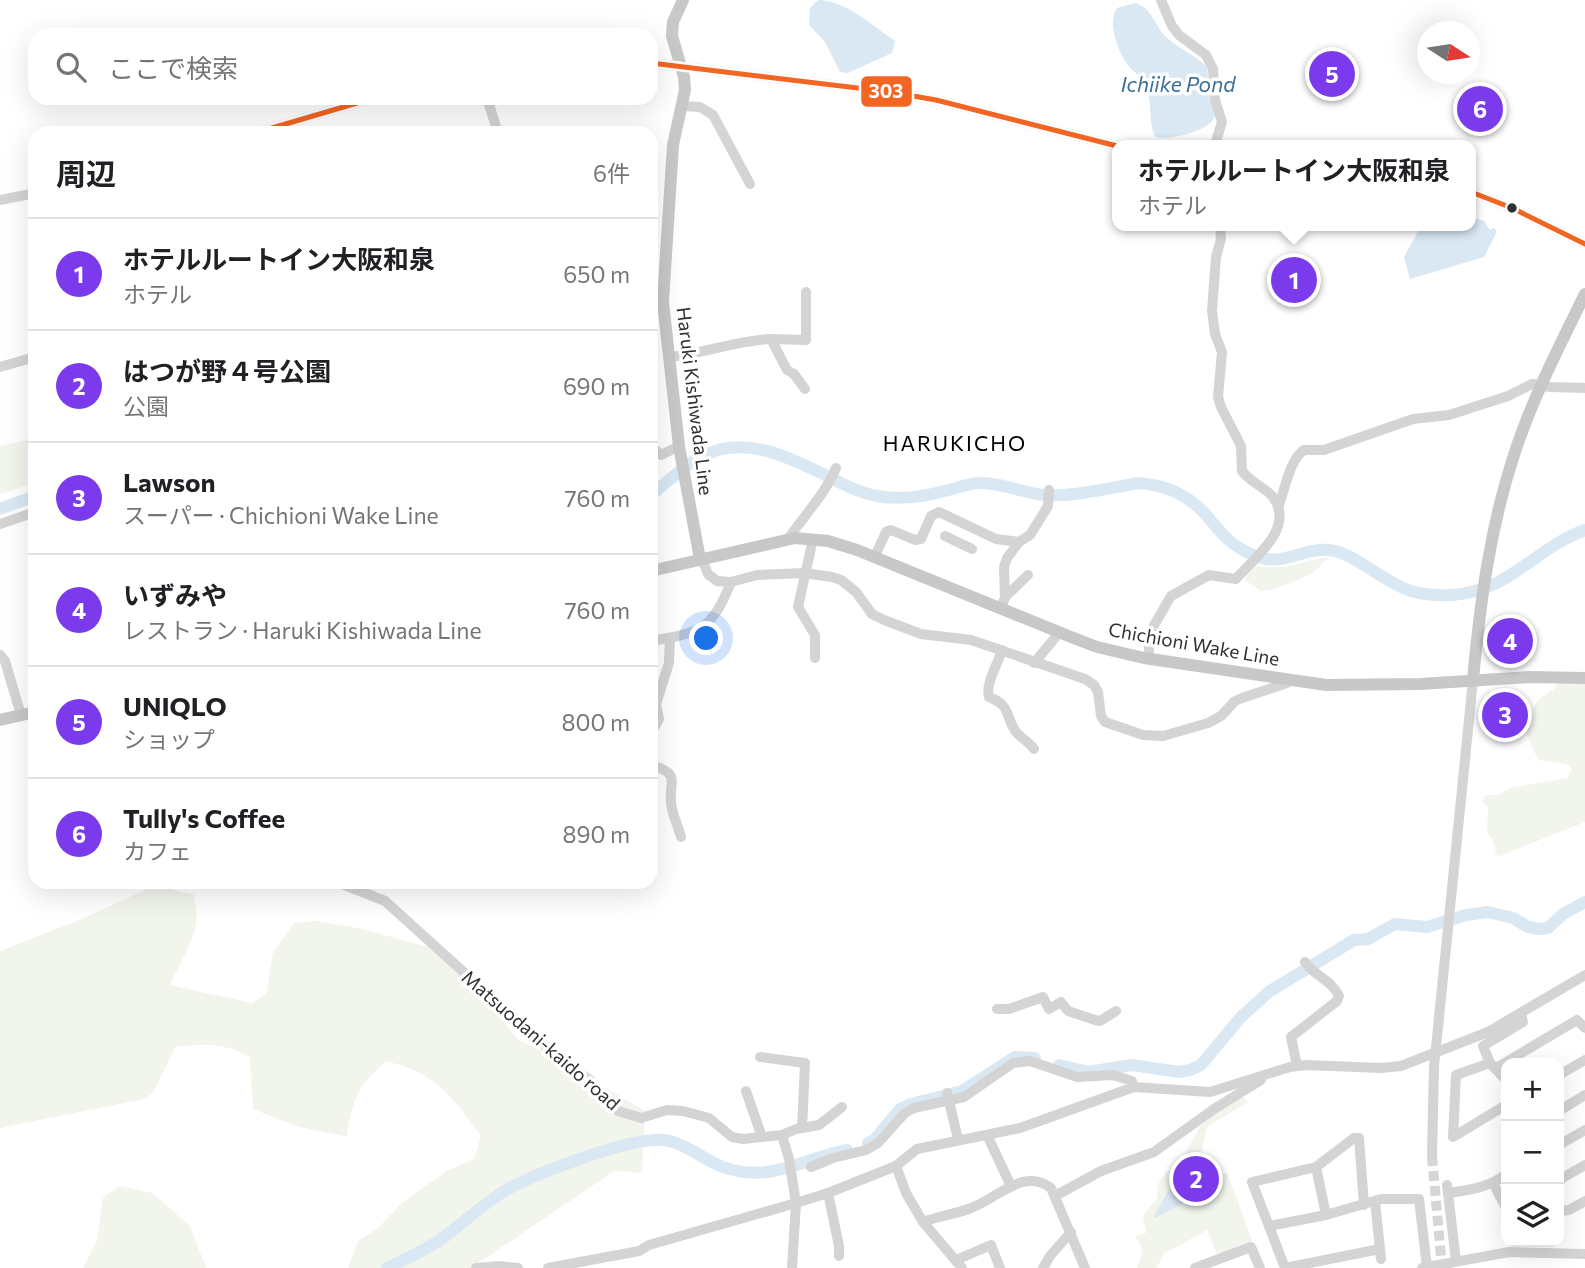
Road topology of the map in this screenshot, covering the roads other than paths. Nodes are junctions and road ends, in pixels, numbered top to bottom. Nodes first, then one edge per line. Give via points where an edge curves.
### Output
1 (683, 0) edge
2 (1160, 0) edge
3 (658, 64) edge
4 (679, 65) junction
5 (350, 105) edge
6 (489, 105) edge
7 (681, 106) junction
8 (279, 126) edge
9 (496, 126) edge
10 (1217, 140) edge
11 (1112, 145) edge
12 (750, 184) dead end
13 (28, 194) edge
14 (1476, 194) edge
15 (0, 200) edge
16 (1220, 231) edge
17 (1585, 244) edge
18 (806, 292) dead end
19 (1585, 294) edge
20 (771, 339) junction
21 (669, 357) junction
22 (28, 359) edge
23 (0, 367) edge
24 (1541, 385) junction
25 (1585, 388) edge
26 (805, 389) dead end
27 (680, 450) junction
28 (658, 452) edge
29 (835, 470) dead end
30 (1049, 489) dead end
31 (1278, 507) junction
32 (28, 514) edge
33 (0, 524) edge
34 (967, 526) junction
35 (945, 536) dead end
36 (788, 539) junction
37 (813, 539) junction
38 (959, 542) junction
39 (1020, 542) junction
40 (972, 549) dead end
41 (874, 558) junction
42 (702, 559) junction
43 (658, 569) edge
44 (804, 573) junction
45 (1028, 575) dead end
46 (731, 582) junction
47 (1003, 603) junction
48 (1059, 633) junction
49 (670, 638) junction
50 (658, 640) edge
51 (1002, 650) junction
52 (0, 655) edge
53 (815, 658) dead end
54 (1149, 659) junction
55 (1034, 663) junction
56 (1585, 678) edge
57 (1290, 679) junction
58 (1473, 680) junction
59 (658, 698) edge
60 (28, 714) edge
61 (21, 716) junction
62 (0, 720) edge
63 (1034, 749) dead end
64 (658, 767) edge
65 (681, 837) dead end
66 (355, 889) edge
67 (1306, 962) dead end
68 (1585, 975) edge
69 (998, 1009) dead end
70 (1116, 1011) dead end
71 (1521, 1013) junction
72 (1585, 1028) edge
73 (1436, 1054) junction
74 (760, 1057) dead end
75 (1585, 1060) edge
76 (1493, 1065) junction
77 (1297, 1066) junction
78 (1276, 1072) junction
79 (1564, 1072) edge
80 (1501, 1074) edge
81 (1134, 1087) junction
82 (746, 1091) dead end
83 (1585, 1096) edge
84 (948, 1098) junction
85 (842, 1107) dead end
86 (1501, 1108) edge
87 (1564, 1108) edge
88 (802, 1128) junction
89 (1585, 1130) edge
90 (782, 1135) junction
91 (987, 1135) junction
92 (762, 1137) junction
93 (958, 1139) junction
94 (1564, 1143) edge
95 (1432, 1156) tunnel mouth
96 (1585, 1165) edge
97 (896, 1166) junction
98 (811, 1167) dead end
99 (1315, 1167) junction
100 (1564, 1177) edge
101 (1501, 1178) edge
102 (1493, 1183) junction
103 (1011, 1186) junction
104 (828, 1193) junction
105 (1055, 1196) junction
106 (1501, 1198) edge
107 (1585, 1201) edge
108 (796, 1203) junction
109 (1369, 1203) junction
110 (1564, 1211) edge
111 (1326, 1215) junction
112 (923, 1222) junction
113 (1269, 1226) junction
114 (1071, 1232) junction
115 (1553, 1247) edge
116 (1585, 1254) edge
117 (839, 1256) dead end
118 (1461, 1263) edge
119 (959, 1264) edge
120 (476, 1268) edge
121 (518, 1268) edge
122 (548, 1268) edge
123 (792, 1268) edge
124 (1000, 1268) edge
125 (1043, 1268) edge
126 (1084, 1268) edge
127 (1195, 1268) edge
128 (1260, 1268) edge
129 (1285, 1268) edge
130 (1425, 1268) edge

1 - 4 main road, Haruki Kishiwada Line via 672,36
2 - 10 street via 1171,26 1206,55 1213,69 1222,122
3 - 4 street
4 - 7 main road, Haruki Kishiwada Line via 684,77
4 - 11 street via 936,100
5 - 8 street
6 - 9 street
7 - 12 street via 700,107 713,115
7 - 21 main road, Haruki Kishiwada Line via 673,145 664,274
13 - 15 street
14 - 17 street
16 - 31 street via 1212,311 1222,352 1218,397 1241,446 1242,471 1271,495
18 - 20 street via 806,340
19 - 24 main road
20 - 21 street
20 - 26 street via 787,369
21 - 27 main road, Haruki Kishiwada Line
22 - 23 street
24 - 25 street
24 - 31 street via 1532,384 1449,415 1413,419 1324,450 1304,450 1293,461
24 - 58 main road via 1498,510
27 - 28 street
27 - 42 main road, Haruki Kishiwada Line
29 - 36 street
30 - 39 street via 1048,506 1030,535
31 - 54 street via 1279,522 1267,546 1236,579 1209,575 1171,596 1149,634
32 - 33 street
34 - 38 street
34 - 39 street via 996,539
34 - 41 street via 942,510 931,516 921,539 903,542 891,530 886,533
35 - 38 street
36 - 37 main road, Chichioni Wake Line
36 - 42 main road, Chichioni Wake Line
37 - 41 main road, Chichioni Wake Line via 841,544
37 - 44 street
38 - 40 street
39 - 47 street via 1004,567
41 - 47 main road, Chichioni Wake Line
42 - 43 main road, Chichioni Wake Line
42 - 46 street via 708,574 717,581
44 - 46 street via 757,575
44 - 51 street via 841,580 872,614 884,620 921,634 971,640
44 - 53 street via 798,607 815,635
45 - 47 street
46 - 49 street via 723,603 703,629
47 - 48 main road, Chichioni Wake Line
48 - 54 main road, Chichioni Wake Line
48 - 55 street
49 - 50 street
49 - 59 street via 669,663
51 - 55 street
51 - 63 street via 988,682 989,697 1004,705 1015,731
52 - 61 street
54 - 57 main road, Chichioni Wake Line
55 - 57 street via 1085,679 1098,692 1105,722 1143,735 1163,736 1208,723 1235,701
56 - 58 main road, Chichioni Wake Line
57 - 58 main road, Chichioni Wake Line via 1346,686
58 - 73 street
60 - 61 main road
61 - 62 main road
64 - 65 street via 671,774 671,803
66 - 92 street, Matsuodani-kaido road via 385,901 562,1061 590,1080 618,1111 641,1118 667,1110 683,1111 709,1118 732,1137
67 - 77 street via 1339,996 1294,1033
68 - 71 street
69 - 70 street via 1043,997 1049,1009 1061,1002 1068,1011 1100,1021
71 - 73 street
71 - 76 street via 1523,1022 1483,1046
72 - 76 street via 1577,1020
73 - 77 street via 1381,1068
73 - 95 street
74 - 88 street via 805,1063
75 - 79 street
76 - 80 street
76 - 86 street via 1456,1075 1452,1137
77 - 78 street
78 - 81 street via 1210,1092
78 - 105 street via 1154,1152 1101,1171
81 - 84 street via 1132,1081 1119,1077 1077,1077 1021,1061 964,1097
81 - 91 street via 1020,1128
82 - 92 street
83 - 87 street
84 - 93 street
84 - 98 street via 914,1108 866,1150
85 - 88 street, Matsuodani-kaido road via 820,1125
88 - 90 street, Matsuodani-kaido road
89 - 94 street
90 - 92 street, Matsuodani-kaido road
90 - 108 street
91 - 93 street
91 - 103 street
93 - 97 street via 917,1149
96 - 100 street
97 - 104 street
97 - 112 street
99 - 109 street via 1359,1138
99 - 111 street
99 - 113 street via 1251,1180
101 - 102 street
102 - 106 street
102 - 118 street via 1448,1189
103 - 105 street via 1037,1181 1051,1188
103 - 112 street via 970,1209
104 - 108 street
104 - 117 street
105 - 114 street
107 - 110 street
108 - 122 street via 639,1251
108 - 123 street
109 - 111 street
109 - 129 street via 1381,1254
109 - 130 street via 1419,1199
111 - 113 street
112 - 119 street
113 - 129 street
114 - 125 street
114 - 126 street
115 - 116 street
115 - 118 street
118 - 130 street
119 - 124 street via 991,1245
120 - 121 street
127 - 128 street via 1251,1247

